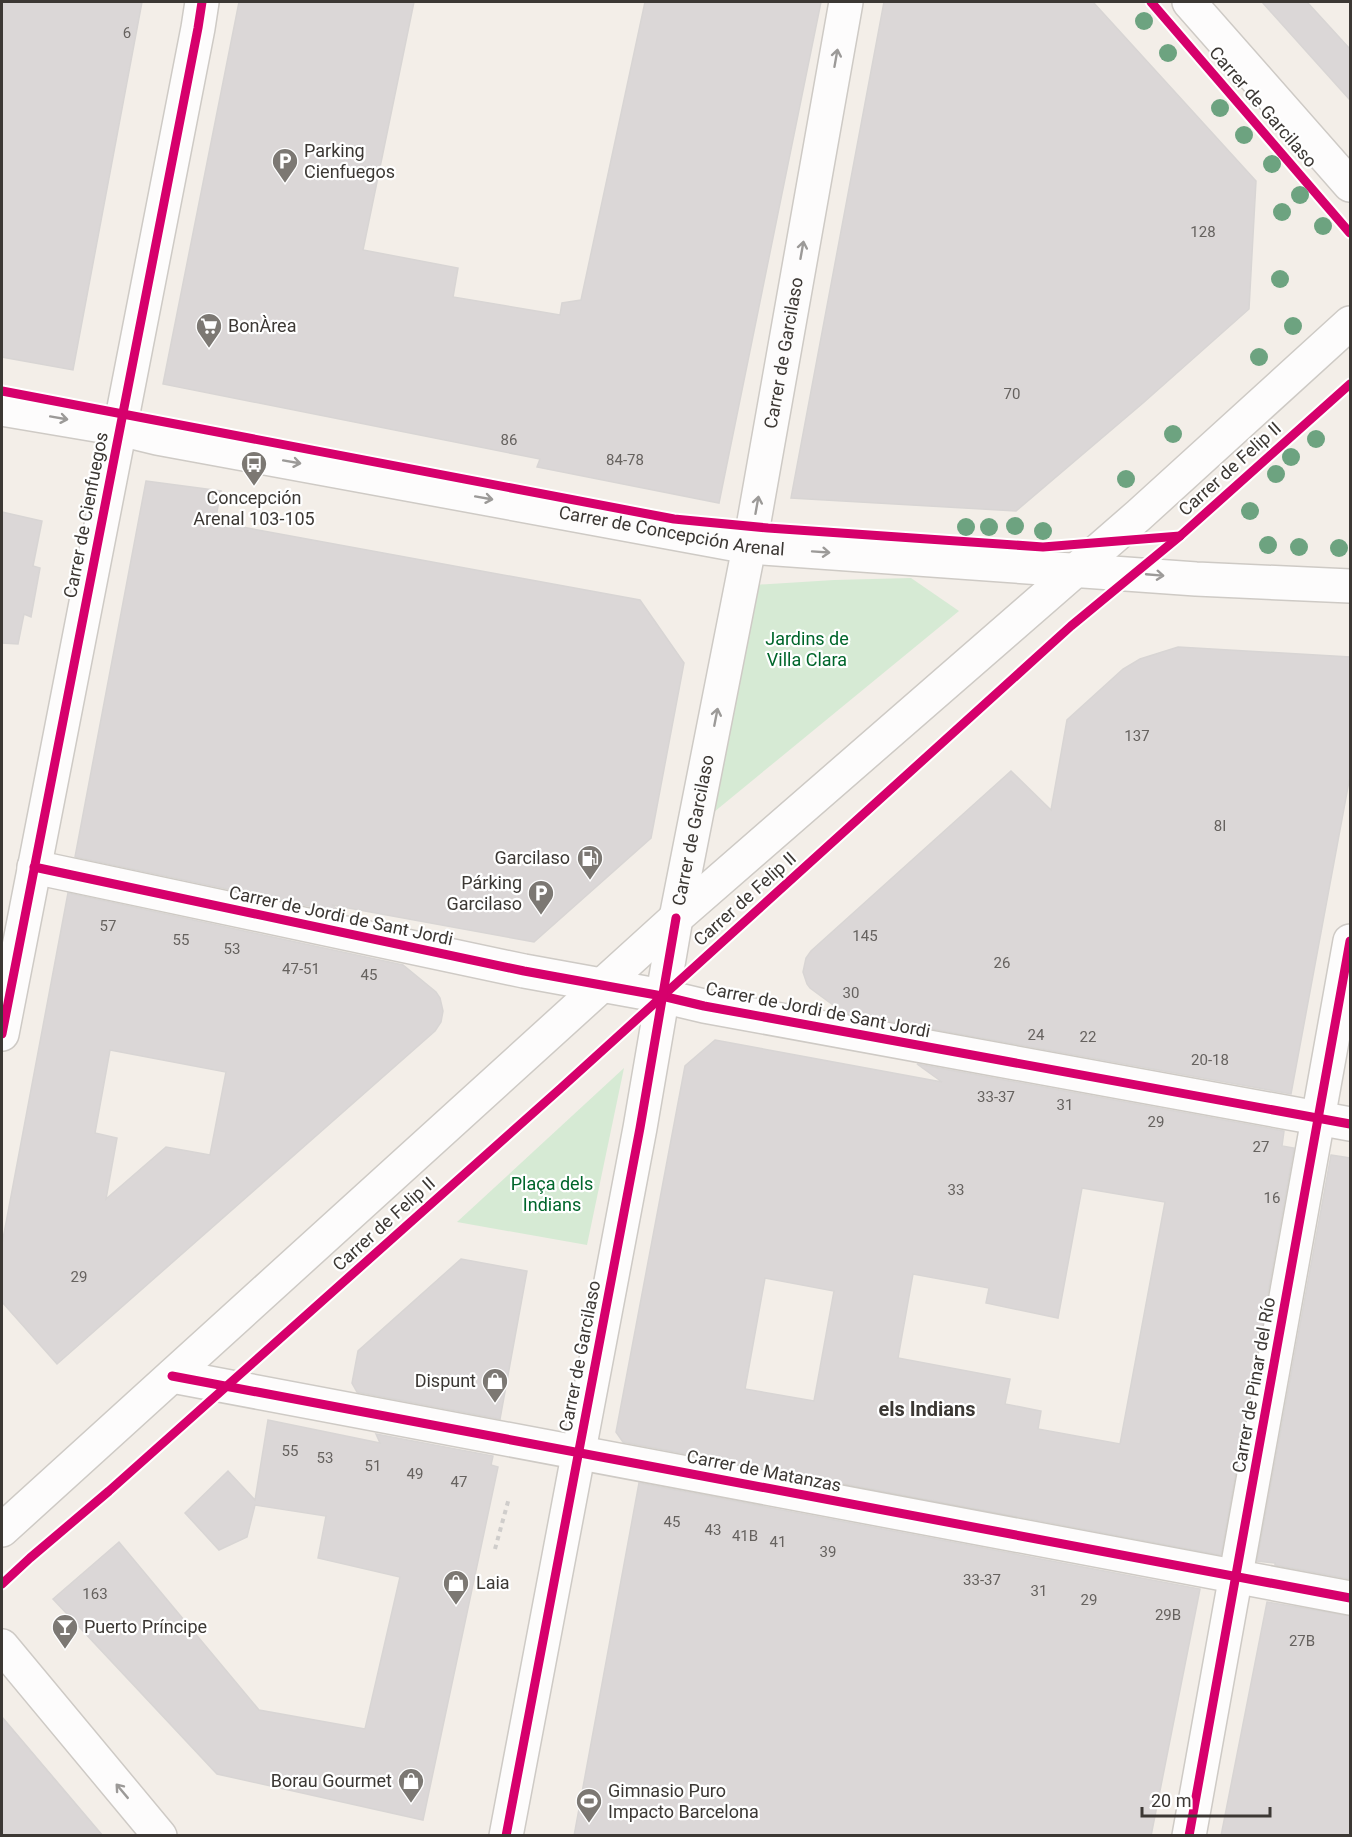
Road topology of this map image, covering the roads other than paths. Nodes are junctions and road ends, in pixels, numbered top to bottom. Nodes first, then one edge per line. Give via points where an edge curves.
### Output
1 (202, 2) edge
2 (846, 2) edge
3 (1189, 2) edge
4 (1350, 185) edge
5 (1350, 323) edge
6 (2, 409) edge
7 (120, 429) junction
8 (749, 547) junction
9 (1075, 570) junction
10 (1350, 586) edge
11 (34, 867) junction
12 (676, 918) junction
13 (1350, 941) edge
14 (602, 986) junction
15 (662, 996) junction
16 (2, 1034) edge
17 (1319, 1119) junction
18 (1350, 1124) edge
19 (172, 1376) junction
20 (578, 1452) junction
21 (2, 1530) edge
22 (1236, 1576) junction
23 (1350, 1598) edge
24 (2, 1646) edge
25 (160, 1836) edge
26 (506, 1836) edge
27 (1190, 1836) edge

1 - 7 street, Carrer de Cienfuegos
8 -> 2 street, Carrer de Garcilaso
3 - 4 street
5 - 9 street, Carrer de Felip II
6 -> 7 street, Carrer de Concepción Arenal
7 -> 8 street, Carrer de Concepción Arenal
7 - 11 street, Carrer de Cienfuegos
8 -> 9 street, Carrer de Concepción Arenal
12 -> 8 street, Carrer de Garcilaso
9 -> 10 street, Carrer de Concepción Arenal
9 - 12 street, Carrer de Felip II
11 - 14 street, Carrer de Jordi de Sant Jordi
11 - 16 street, Carrer de Cienfuegos
12 - 14 street, Carrer de Felip II
12 - 15 street, Carrer de Garcilaso
13 - 17 street, Carrer de Pinar del Río
14 - 15 street, Carrer de Jordi de Sant Jordi
14 - 19 street, Carrer de Felip II
15 - 17 street, Carrer de Jordi de Sant Jordi
15 - 20 street, Carrer de Garcilaso
17 - 18 street, Carrer de Jordi de Sant Jordi
17 - 22 street, Carrer de Pinar del Río
19 - 20 street, Carrer de Matanzas
19 - 21 street, Carrer de Felip II
20 - 22 street, Carrer de Matanzas
20 - 26 street, Carrer de Garcilaso
22 - 23 street, Carrer de Matanzas
22 - 27 street, Carrer de Pinar del Río
25 -> 24 street

